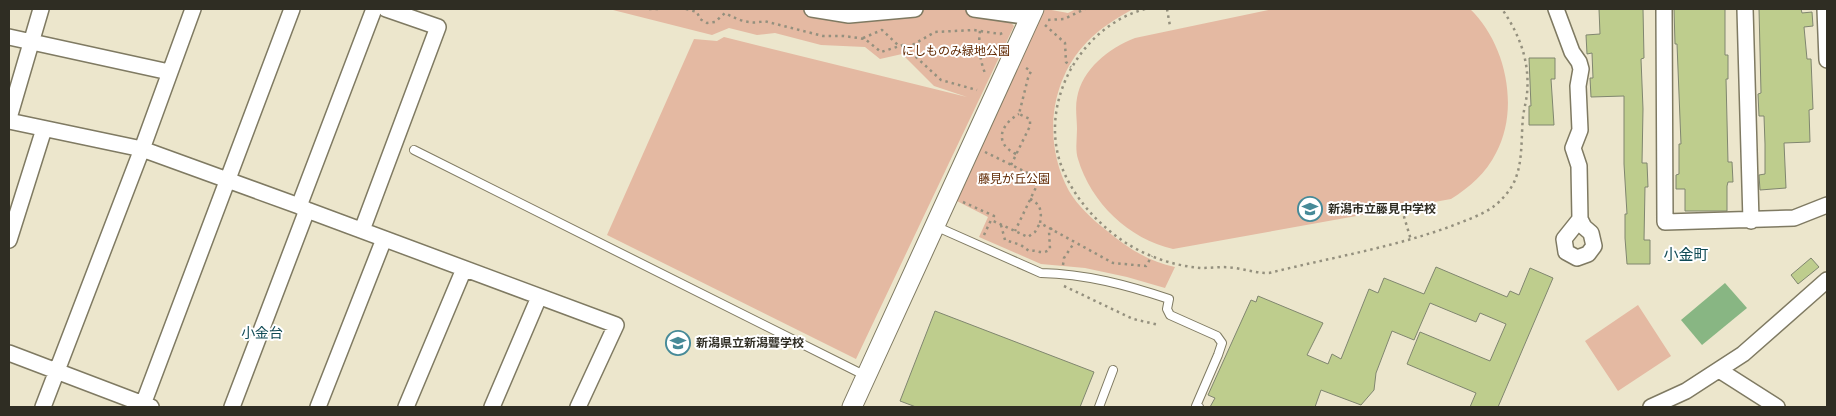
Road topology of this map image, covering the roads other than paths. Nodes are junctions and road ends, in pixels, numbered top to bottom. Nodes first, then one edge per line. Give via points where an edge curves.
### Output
1 (41, 9) edge
2 (193, 9) edge
3 (292, 9) edge
4 (374, 9) edge
5 (386, 9) edge
6 (812, 9) edge
7 (915, 9) edge
8 (974, 9) edge
9 (1556, 9) edge
10 (1664, 9) edge
11 (1745, 9) edge
12 (1825, 9) edge
13 (891, 10) edge
14 (1032, 13) edge
15 (9, 37) edge
16 (30, 42) junction
17 (1827, 60) edge
18 (169, 72) junction
19 (9, 120) edge
20 (44, 129) junction
21 (142, 149) junction
22 (414, 150) dead end
23 (227, 179) junction
24 (1827, 205) edge
25 (303, 208) junction
26 (13, 212) edge
27 (1580, 219) dead end
28 (1751, 221) junction
29 (935, 226) junction
30 (362, 230) junction
31 (384, 239) junction
32 (9, 240) edge
33 (464, 269) junction
34 (1827, 280) edge
35 (539, 298) junction
36 (9, 353) edge
37 (1113, 370) dead end
38 (1719, 370) junction
39 (57, 372) junction
40 (866, 376) junction
41 (145, 406) edge
42 (43, 407) edge
43 (232, 407) edge
44 (318, 407) edge
45 (406, 407) edge
46 (492, 407) edge
47 (578, 407) edge
48 (852, 407) edge
49 (1099, 407) edge
50 (1199, 407) edge
51 (1651, 407) edge
52 (1777, 407) edge

1 - 16 street
2 - 18 street
3 - 23 street
4 - 25 street
5 - 30 street via 438,28
6 - 13 street via 849,15
7 - 13 street
8 - 14 street
9 - 27 street via 1581,69 1578,86 1580,130 1573,148 1579,166
10 - 28 street via 1665,222
11 - 28 street
12 - 17 street
14 - 29 street
15 - 16 street
16 - 18 street
16 - 19 street
18 - 21 street
19 - 20 street
20 - 21 street
20 - 26 street
21 - 23 street
21 - 39 street
22 - 40 lane
23 - 25 street
23 - 41 street
24 - 28 street via 1794,218
25 - 30 street
25 - 43 street
26 - 32 street
29 - 40 street
29 - 50 lane via 1041,273 1105,280 1169,299 1167,309 1170,315 1217,336 1222,342 1196,406
30 - 31 street
31 - 33 street
31 - 44 street
33 - 35 street
33 - 45 street
34 - 38 street via 1743,354
35 - 46 street
35 - 47 street via 616,325
36 - 39 street
37 - 49 lane
38 - 51 street via 1686,391
38 - 52 street
39 - 41 street
39 - 42 street
40 - 48 street

